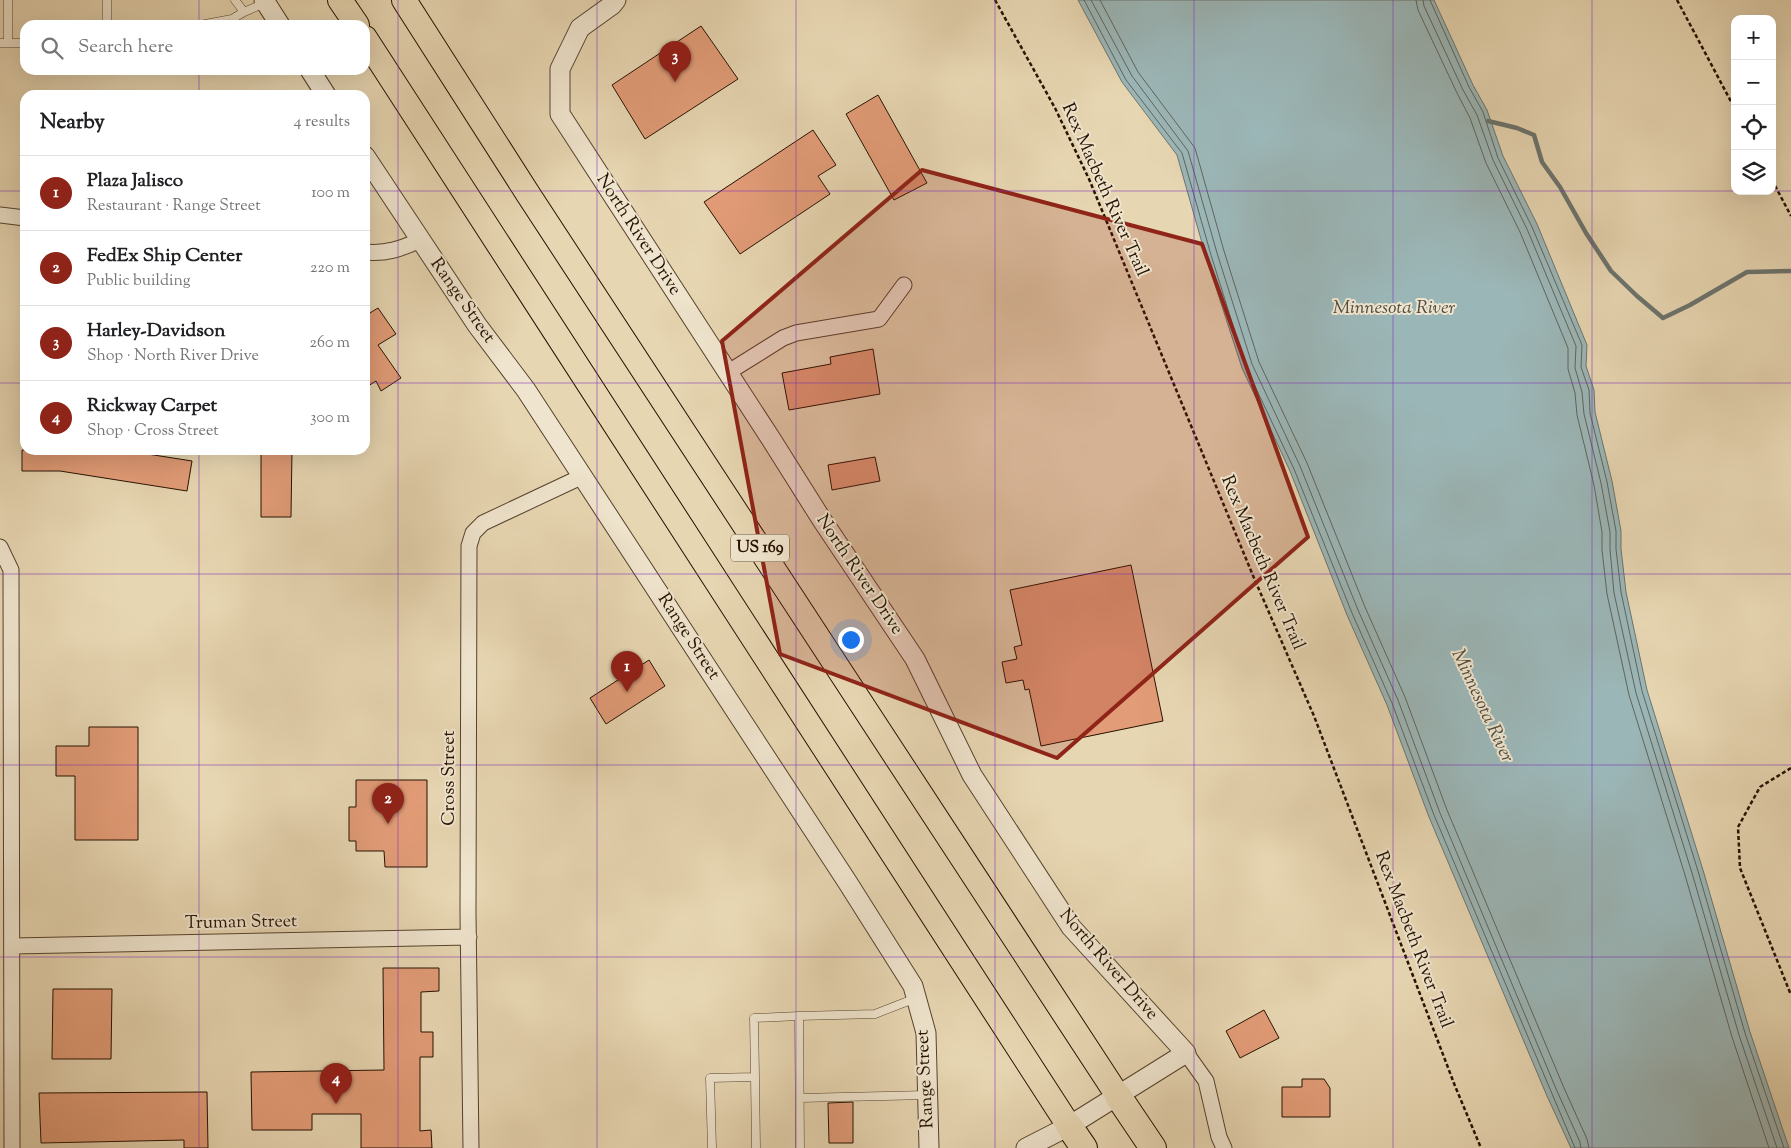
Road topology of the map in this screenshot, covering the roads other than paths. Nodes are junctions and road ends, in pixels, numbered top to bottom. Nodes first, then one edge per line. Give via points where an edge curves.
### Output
1 (8, 0) edge
2 (107, 0) edge
3 (236, 0) edge
4 (340, 0) edge
5 (404, 0) edge
6 (616, 0) edge
7 (265, 1) edge
8 (244, 12) junction
9 (107, 20) edge
10 (227, 20) edge
11 (277, 20) edge
12 (353, 20) edge
13 (4, 43) edge
14 (20, 43) edge
15 (370, 46) edge
16 (313, 75) edge
17 (323, 90) edge
18 (370, 164) edge
19 (0, 216) edge
20 (20, 218) edge
21 (420, 240) junction
22 (370, 252) edge
23 (904, 285) dead end
24 (727, 373) junction
25 (583, 476) junction
26 (0, 547) edge
27 (470, 937) junction
28 (13, 946) junction
29 (916, 998) junction
30 (799, 1016) junction
31 (1186, 1053) junction
32 (755, 1077) junction
33 (927, 1095) junction
34 (1118, 1096) junction
35 (800, 1098) junction
36 (1069, 1126) junction
37 (12, 1148) edge
38 (471, 1148) edge
39 (712, 1148) edge
40 (756, 1148) edge
41 (800, 1148) edge
42 (929, 1148) edge
43 (1026, 1148) edge
44 (1084, 1148) edge
45 (1152, 1148) edge
46 (1224, 1148) edge

1 - 13 lane
2 - 9 lane
3 - 8 lane
4 - 12 highway
5 - 34 highway, US 169
6 - 24 street, North River Drive via 580,28 560,69 560,114
7 - 8 lane
7 - 11 street
8 - 10 lane
13 - 14 lane
15 - 36 highway, US 169
16 - 17 street
18 - 21 street, Range Street
19 - 20 street
21 - 22 street via 394,251
21 - 25 street, Range Street
23 - 24 street via 879,319 796,333
24 - 31 street, North River Drive via 915,659 972,774 1071,927
25 - 27 street, Cross Street via 483,523 473,533 469,546
25 - 29 street, Range Street via 896,958 913,986
26 - 28 street via 11,570
27 - 28 street, Truman Street
27 - 38 street, Cross Street
28 - 37 street
29 - 30 lane via 876,1014
29 - 33 street, Range Street via 926,1033
30 - 32 lane via 754,1018
30 - 35 lane
31 - 34 street
31 - 46 street, North River Drive via 1206,1081 1218,1137
32 - 39 lane via 710,1078
32 - 40 lane
33 - 35 lane
33 - 42 street, Range Street
34 - 36 street
34 - 45 highway, US 169
35 - 41 lane
36 - 43 street
36 - 44 highway, US 169

